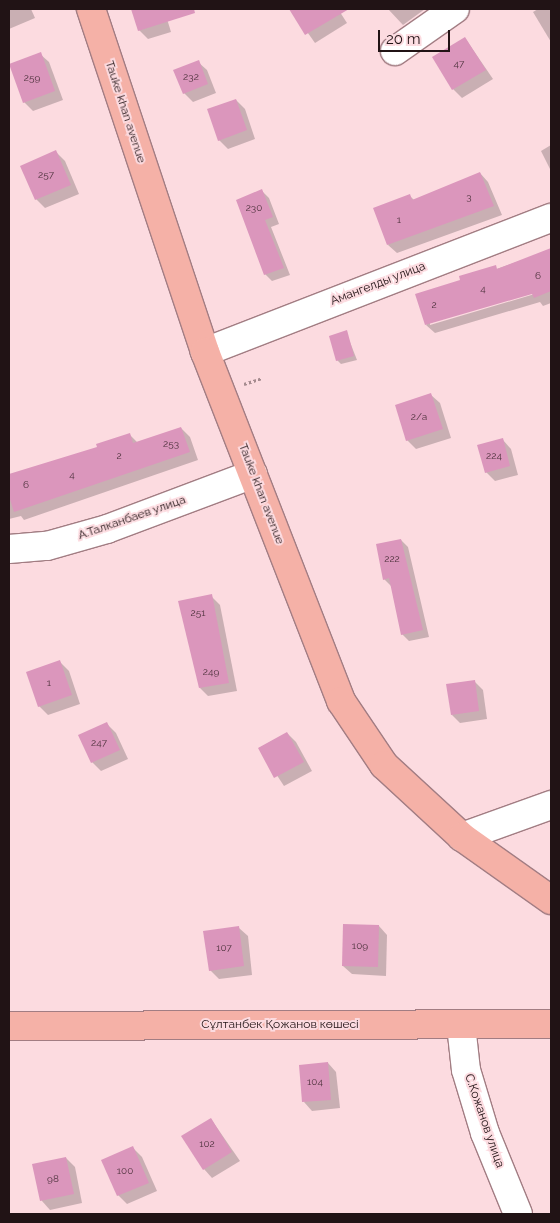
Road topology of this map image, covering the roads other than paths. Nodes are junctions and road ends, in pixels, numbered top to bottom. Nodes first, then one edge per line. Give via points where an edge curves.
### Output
1 (91, 9) edge
2 (456, 9) edge
3 (395, 51) dead end
4 (551, 218) edge
5 (205, 352) junction
6 (253, 474) junction
7 (9, 549) edge
8 (551, 805) edge
9 (462, 837) junction
10 (551, 900) edge
11 (551, 1024) edge
12 (461, 1025) junction
13 (9, 1026) edge
14 (518, 1214) edge

1 - 5 main road, Tauke khan avenue
2 - 3 street
4 - 5 street, Амангелды улица
5 - 6 main road, Tauke khan avenue
6 - 7 street, А.Талканбаев улица via 107,529 47,546
6 - 9 main road, Tauke khan avenue via 341,701 384,765
8 - 9 street
9 - 10 main road, Tauke khan avenue
11 - 12 main road, Сұлтанбек Қожанов көшесі
12 - 13 main road, Сұлтанбек Қожанов көшесі
12 - 14 street, С.Кожанов улица via 466,1070 485,1133

